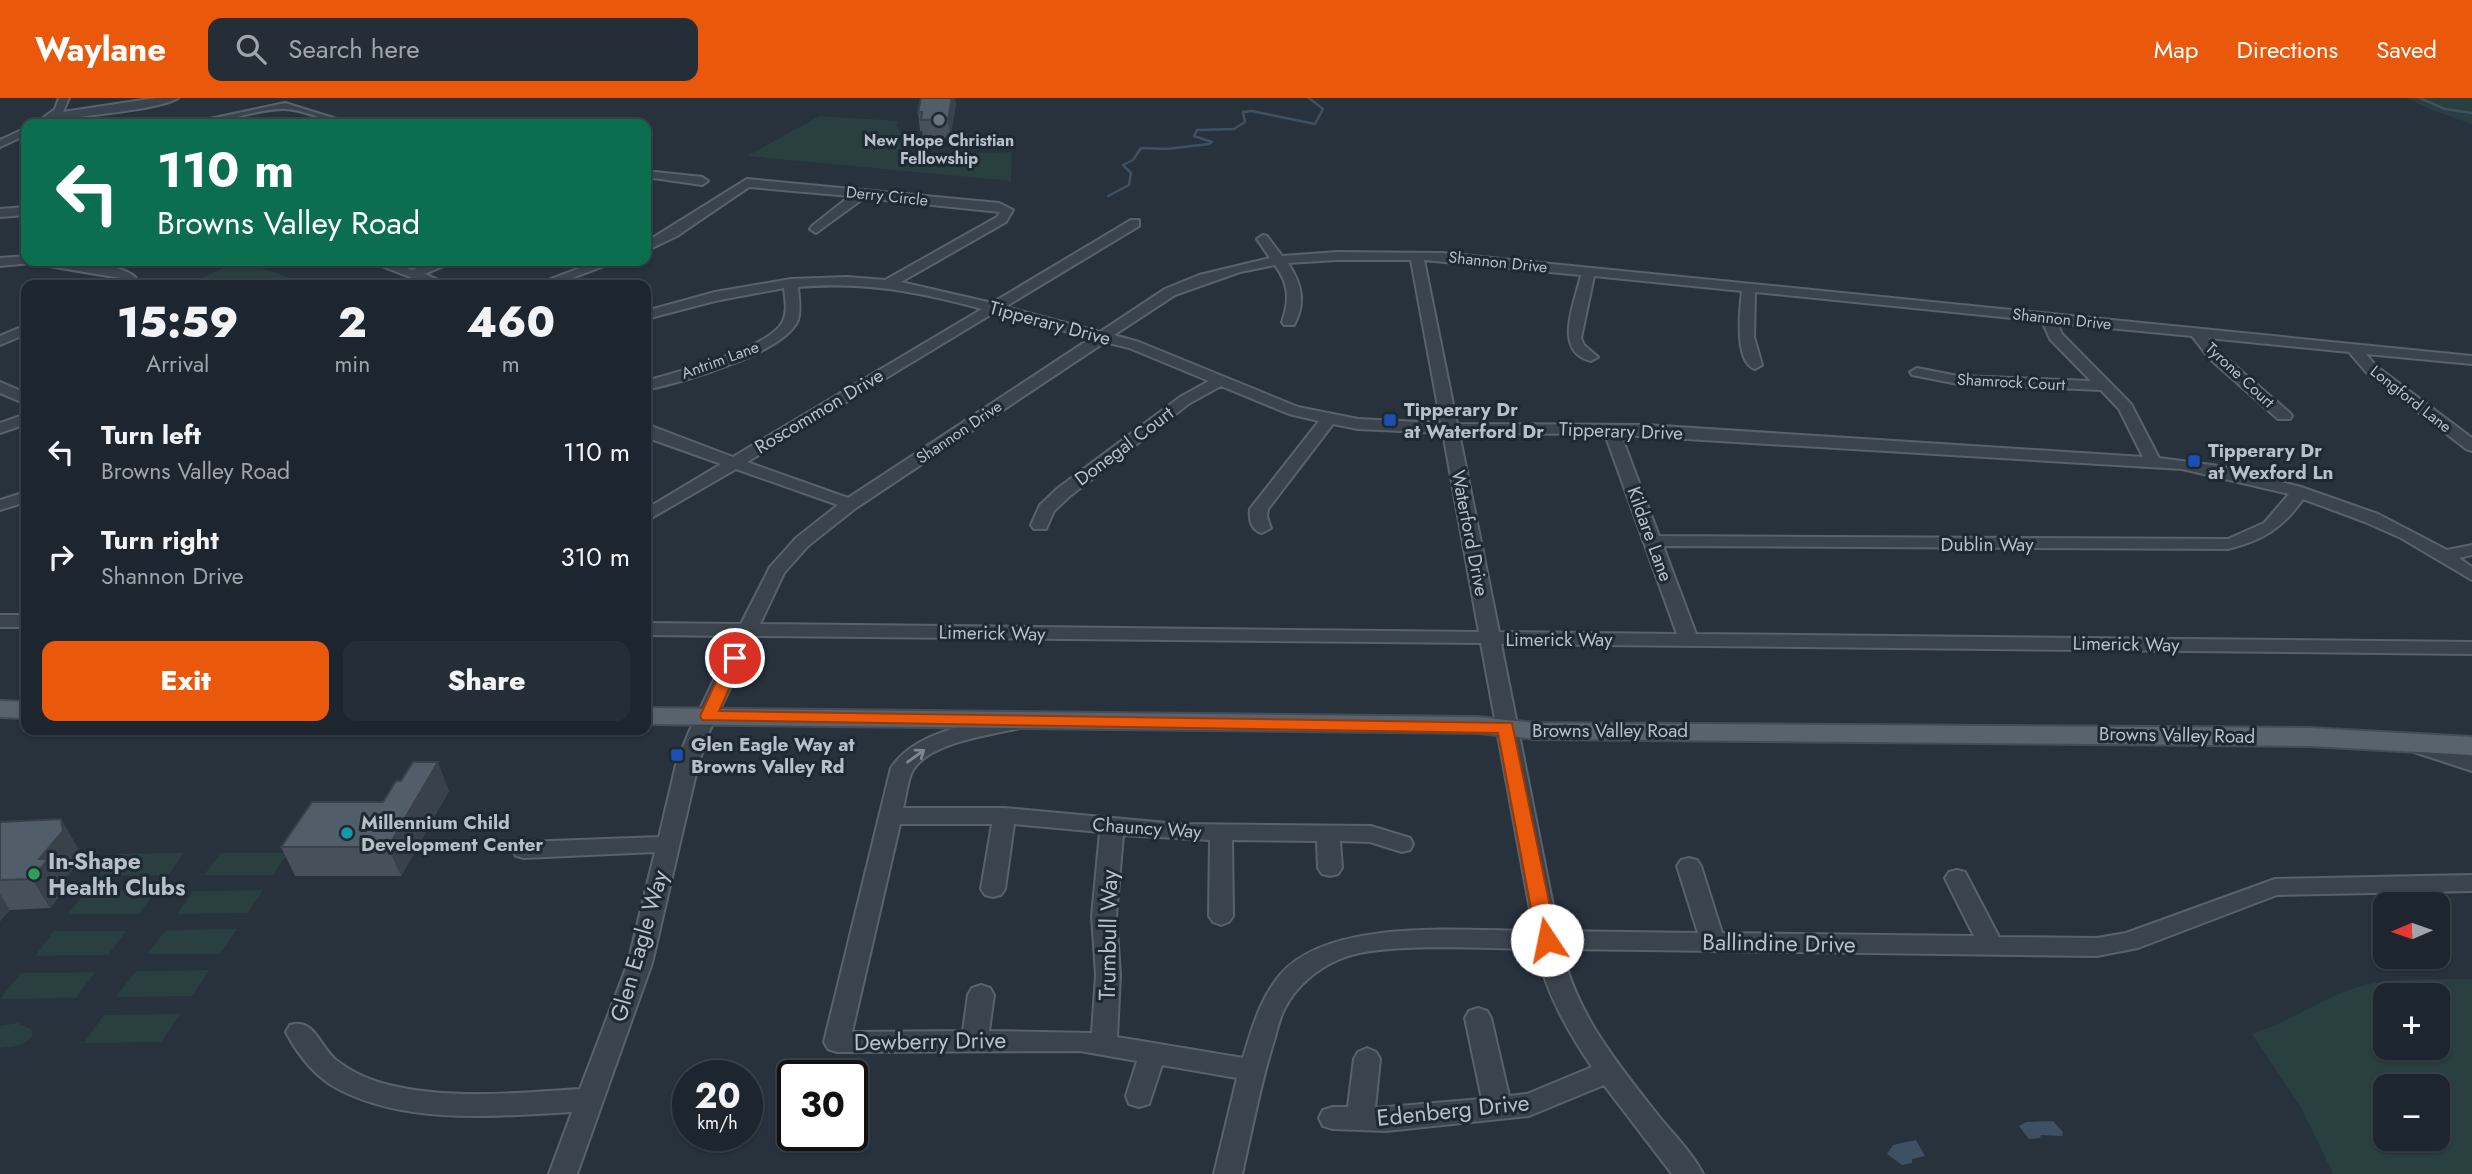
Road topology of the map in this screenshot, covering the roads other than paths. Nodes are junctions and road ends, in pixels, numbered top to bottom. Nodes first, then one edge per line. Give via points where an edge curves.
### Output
1 (64, 98) edge
2 (173, 98) edge
3 (54, 116) junction
4 (49, 119) edge
5 (217, 119) edge
6 (330, 119) edge
7 (21, 133) edge
8 (2, 142) edge
9 (651, 175) edge
10 (702, 181) dead end
11 (861, 194) junction
12 (21, 212) edge
13 (0, 214) edge
14 (1135, 223) dead end
15 (816, 229) dead end
16 (1263, 239) dead end
17 (651, 244) edge
18 (1417, 256) junction
19 (21, 260) edge
20 (1279, 260) junction
21 (0, 262) edge
22 (71, 266) edge
23 (390, 266) edge
24 (435, 266) edge
25 (596, 266) edge
26 (1588, 271) junction
27 (413, 274) junction
28 (126, 280) edge
29 (429, 280) edge
30 (556, 280) edge
31 (889, 283) junction
32 (791, 284) junction
33 (1749, 287) junction
34 (992, 308) junction
35 (651, 314) edge
36 (2048, 318) junction
37 (1289, 322) dead end
38 (21, 331) edge
39 (2197, 333) junction
40 (1103, 337) junction
41 (0, 341) edge
42 (2354, 349) junction
43 (1591, 357) dead end
44 (2472, 360) edge
45 (1755, 365) dead end
46 (1917, 372) dead end
47 (1220, 381) junction
48 (651, 384) edge
49 (2105, 386) junction
50 (0, 387) edge
51 (21, 397) edge
52 (2284, 416) dead end
53 (1329, 419) junction
54 (21, 421) edge
55 (0, 428) edge
56 (1450, 429) junction
57 (1611, 430) junction
58 (651, 432) edge
59 (2472, 446) edge
60 (2153, 461) junction
61 (731, 463) junction
62 (2299, 492) junction
63 (21, 499) edge
64 (850, 504) junction
65 (0, 505) edge
66 (651, 513) edge
67 (1040, 525) dead end
68 (1262, 528) dead end
69 (1653, 541) junction
70 (2472, 550) edge
71 (2442, 556) junction
72 (2472, 575) edge
73 (0, 621) edge
74 (21, 621) edge
75 (651, 629) edge
76 (748, 630) junction
77 (1490, 638) junction
78 (1688, 639) junction
79 (2472, 648) edge
80 (0, 709) edge
81 (21, 710) edge
82 (651, 716) edge
83 (708, 716) junction
84 (1023, 722) junction
85 (1506, 727) junction
86 (2472, 734) edge
87 (2365, 738) junction
88 (2414, 744) junction
89 (2472, 746) edge
90 (2472, 764) edge
91 (891, 816) junction
92 (1004, 816) junction
93 (1112, 826) junction
94 (1221, 832) junction
95 (1328, 833) junction
96 (668, 844) junction
97 (1402, 844) dead end
98 (524, 850) dead end
99 (1689, 866) dead end
100 (1330, 868) dead end
101 (1957, 878) dead end
102 (2472, 883) edge
103 (993, 889) dead end
104 (1221, 916) dead end
105 (1547, 940) junction
106 (1713, 942) junction
107 (1992, 947) junction
108 (981, 995) dead end
109 (1478, 1018) dead end
110 (299, 1032) dead end
111 (975, 1041) junction
112 (1104, 1044) junction
113 (1152, 1054) junction
114 (1367, 1059) dead end
115 (1252, 1070) junction
116 (1609, 1072) junction
117 (1139, 1096) dead end
118 (590, 1100) junction
119 (1498, 1109) junction
120 (1333, 1118) dead end
121 (1360, 1120) junction
122 (563, 1174) edge
123 (1228, 1174) edge
124 (1689, 1174) edge

1 - 3 street
2 - 3 street
3 - 4 street
5 - 6 street via 285,106
7 - 8 street
9 - 10 street
11 - 15 street
11 - 17 street, Derry Circle via 747,183
11 - 31 street, Derry Circle via 1007,210 1002,219
12 - 13 street
14 - 34 street, Roscommon Drive
16 - 20 street
18 - 20 street, Shannon Drive
18 - 26 street, Shannon Drive
18 - 56 street, Waterford Drive
19 - 21 street
20 - 37 street via 1293,277
20 - 40 street, Shannon Drive via 1202,277 1170,292
22 - 28 street via 124,274 129,278
23 - 27 street
24 - 27 street
25 - 30 street
26 - 33 street, Shannon Drive
26 - 43 street via 1574,338 1577,347
27 - 29 street
31 - 32 street, Tipperary Drive
31 - 34 street, Tipperary Drive
32 - 35 street, Tipperary Drive via 739,289
32 - 48 street, Antrim Lane via 793,312 789,325 776,338
33 - 36 street, Shannon Drive
33 - 45 street via 1749,355
34 - 40 street, Tipperary Drive
34 - 61 street, Roscommon Drive
36 - 39 street, Shannon Drive
36 - 49 street via 2056,336
38 - 41 street
39 - 42 street, Shannon Drive
39 - 52 street, Tyrone Court via 2214,355
40 - 47 street, Tipperary Drive
40 - 64 street, Shannon Drive
42 - 44 street, Shannon Drive
42 - 59 street, Longford Lane via 2371,369
46 - 49 street, Shamrock Court via 1958,380
47 - 53 street, Tipperary Drive
47 - 67 street, Donegal Court via 1185,400 1065,492 1046,509
49 - 60 street via 2126,407
50 - 51 street
53 - 56 street, Tipperary Drive
53 - 68 street via 1259,509
54 - 55 street
56 - 57 street, Tipperary Drive
56 - 77 street, Waterford Drive
57 - 60 street, Tipperary Drive
57 - 69 street, Kildare Lane
58 - 61 street
60 - 62 street, Tipperary Drive via 2250,477
61 - 64 street
61 - 66 street, Roscommon Drive
62 - 69 street, Dublin Way via 2268,531 2228,544
62 - 71 street, Tipperary Drive via 2368,517
63 - 65 street
64 - 76 street, Shannon Drive via 802,542 776,571
69 - 78 street, Kildare Lane
70 - 71 street
71 - 72 street, Tipperary Drive
73 - 74 street
75 - 76 street, Limerick Way
76 - 77 street, Limerick Way
76 - 83 street, Shannon Drive
77 - 78 street, Limerick Way
77 - 85 street, Waterford Drive
78 - 79 street, Limerick Way
80 - 81 main road
82 - 83 main road, Browns Valley Road
83 - 84 main road, Browns Valley Road
83 - 96 street, Glen Eagle Way via 687,765
84 - 85 main road, Browns Valley Road
91 -> 84 street via 902,768 912,758 943,739
85 - 87 main road, Browns Valley Road via 1535,731
85 - 105 street, Waterford Drive
86 - 87 main road, Browns Valley Road via 2386,732
87 - 88 main road, Browns Valley Road
88 - 89 main road, Browns Valley Road
88 - 90 street
91 - 92 street, Chauncy Way
91 - 111 street, Dewberry Drive via 837,1042
92 - 93 street, Chauncy Way
92 - 103 street
93 - 94 street, Chauncy Way
93 - 112 street, Trumbull Way via 1104,916 1108,975
94 - 95 street, Chauncy Way
94 - 104 street
95 - 97 street, Chauncy Way via 1371,834
95 - 100 street
96 - 98 street
96 - 118 street, Glen Eagle Way via 640,963
99 - 106 street
101 - 107 street
102 - 107 street, Ballindine Drive via 2275,887 2129,942 2097,947
105 - 106 street, Ballindine Drive
105 - 115 street, Ballindine Drive via 1375,941 1332,952 1303,969 1280,992
105 - 116 street, Waterford Drive via 1569,1011
106 - 107 street, Ballindine Drive
108 - 111 street
109 - 119 street
110 - 118 street via 326,1066 386,1096 443,1103
111 - 112 street, Dewberry Drive
112 - 113 street, Dewberry Drive
113 - 115 street, Dewberry Drive
113 - 117 street
114 - 121 street
115 - 123 street, Ballindine Drive
116 - 119 street, Edenberg Drive via 1529,1105
116 - 124 street, Waterford Drive
118 - 122 street, Glen Eagle Way
119 - 121 street, Edenberg Drive
120 - 121 street, Edenberg Drive

